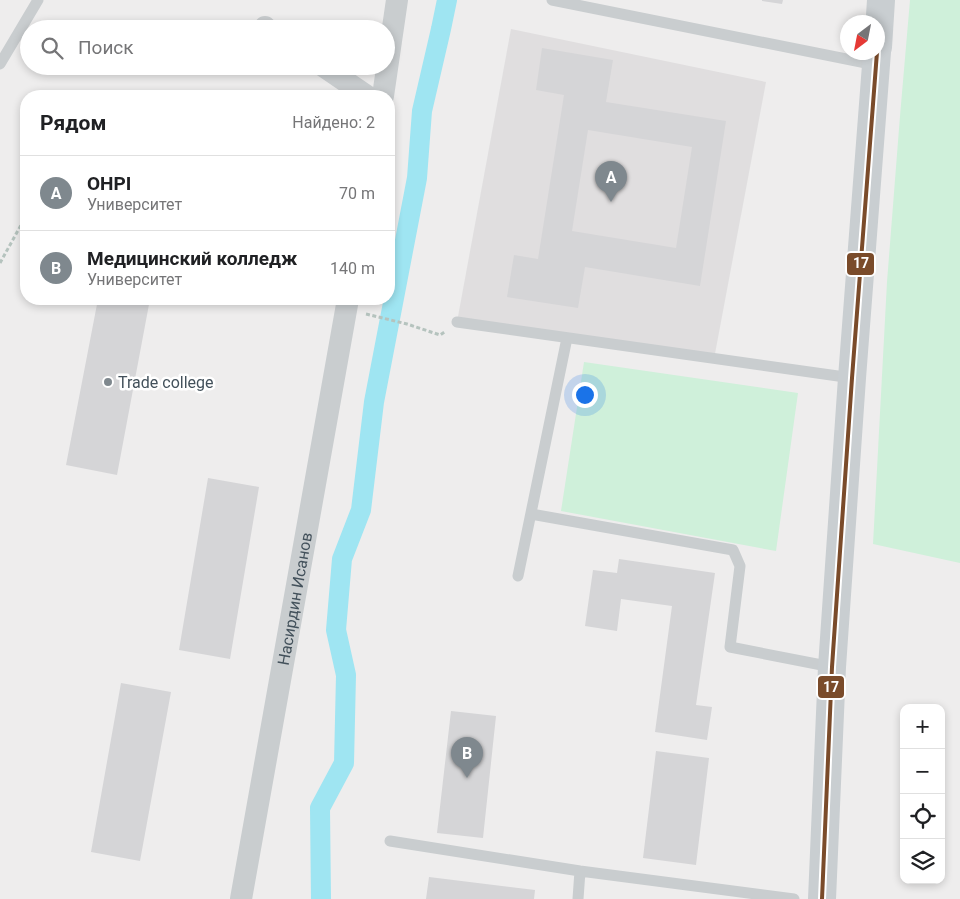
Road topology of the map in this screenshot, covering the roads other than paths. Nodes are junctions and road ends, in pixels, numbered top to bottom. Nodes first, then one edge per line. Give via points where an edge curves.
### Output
1 (38, 0) edge
2 (397, 0) edge
3 (552, 0) edge
4 (882, 0) edge
5 (881, 15) edge
6 (26, 20) edge
7 (394, 20) edge
8 (20, 30) edge
9 (840, 49) edge
10 (877, 60) edge
11 (0, 64) edge
12 (336, 75) edge
13 (385, 75) edge
14 (358, 90) edge
15 (383, 90) edge
16 (347, 305) edge
17 (457, 322) road end
18 (567, 338) junction
19 (852, 378) junction
20 (531, 514) junction
21 (518, 576) dead end
22 (832, 667) junction
23 (390, 840) dead end
24 (580, 871) junction
25 (241, 899) edge
26 (578, 899) edge
27 (794, 899) edge
28 (822, 899) edge

1 - 6 lane
2 - 7 street
3 - 9 lane
4 - 5 main road
8 - 11 lane
10 - 19 main road
12 - 14 street
13 - 15 street
16 - 25 street, Насирдин Исанов
17 - 18 lane
18 - 19 lane
18 - 20 lane
19 - 22 main road
20 - 21 lane
20 - 22 lane via 733,550 740,566 730,647
22 - 28 main road
23 - 24 lane
24 - 26 lane
24 - 27 lane

